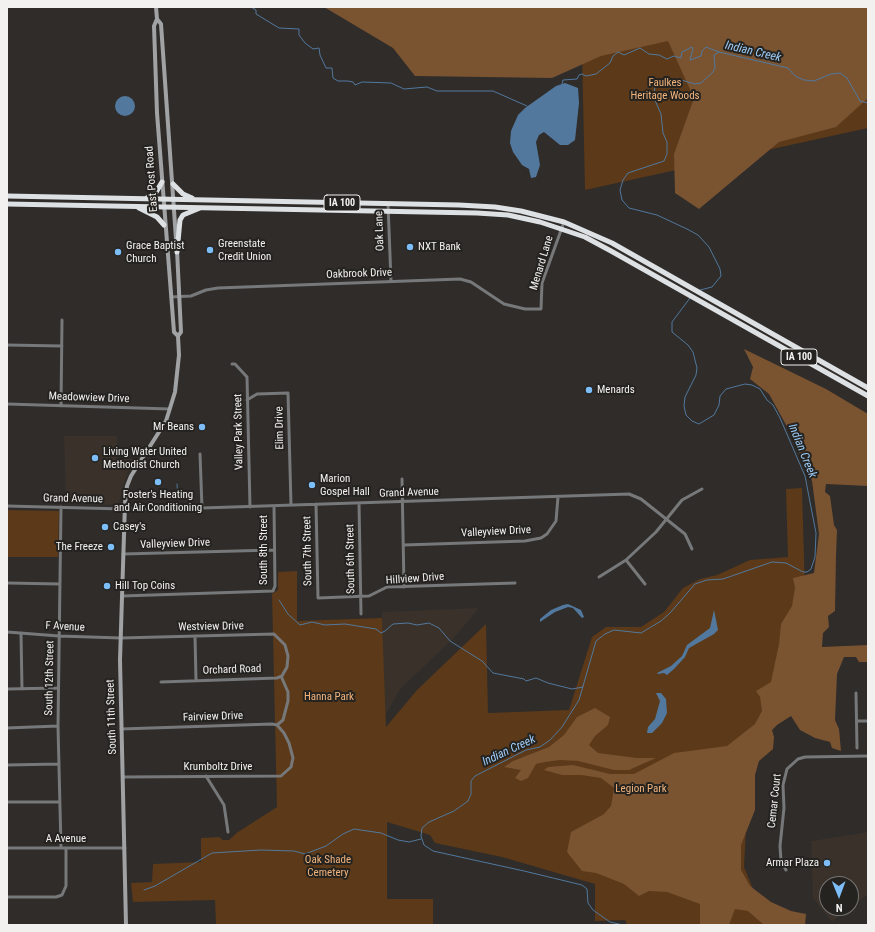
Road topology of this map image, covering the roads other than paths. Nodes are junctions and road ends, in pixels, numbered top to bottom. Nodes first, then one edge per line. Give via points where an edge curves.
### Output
1 (156, 7) edge
2 (157, 19) junction
3 (162, 182) junction
4 (172, 184) junction
5 (7, 196) edge
6 (145, 198) junction
7 (163, 198) junction
8 (174, 199) junction
9 (195, 199) junction
10 (7, 204) edge
11 (388, 204) junction
12 (134, 206) junction
13 (163, 206) junction
14 (174, 206) junction
15 (203, 206) junction
16 (388, 211) junction
17 (564, 222) junction
18 (164, 225) junction
19 (562, 228) junction
20 (177, 252) junction
21 (391, 281) junction
22 (171, 297) junction
23 (180, 297) junction
24 (541, 309) joint
25 (62, 320) dead end
26 (178, 336) junction
27 (7, 345) edge
28 (62, 346) junction
29 (232, 364) dead end
30 (868, 388) edge
31 (868, 396) edge
32 (247, 400) junction
33 (7, 404) edge
34 (61, 406) junction
35 (170, 409) junction
36 (200, 454) dead end
37 (402, 479) dead end
38 (702, 489) dead end
39 (558, 497) junction
40 (402, 502) junction
41 (359, 503) junction
42 (316, 504) junction
43 (291, 505) junction
44 (7, 506) edge
45 (274, 506) junction
46 (61, 507) junction
47 (250, 507) junction
48 (202, 508) junction
49 (124, 509) junction
50 (667, 520) junction
51 (404, 545) junction
52 (692, 549) dead end
53 (274, 550) junction
54 (123, 554) junction
55 (626, 560) junction
56 (598, 577) dead end
57 (7, 583) edge
58 (515, 583) dead end
59 (60, 584) junction
60 (644, 584) dead end
61 (404, 587) junction
62 (122, 596) junction
63 (361, 596) junction
64 (318, 598) joint
65 (361, 614) dead end
66 (7, 632) edge
67 (21, 633) junction
68 (59, 636) junction
69 (194, 636) junction
70 (121, 638) junction
71 (281, 676) junction
72 (196, 680) junction
73 (161, 682) dead end
74 (58, 688) junction
75 (7, 689) edge
76 (22, 689) junction
77 (856, 693) dead end
78 (857, 721) junction
79 (868, 721) edge
80 (277, 725) junction
81 (58, 726) junction
82 (7, 728) edge
83 (121, 729) junction
84 (858, 748) dead end
85 (868, 756) edge
86 (58, 764) junction
87 (7, 765) edge
88 (123, 776) junction
89 (206, 776) junction
90 (7, 802) edge
91 (59, 802) junction
92 (228, 832) dead end
93 (7, 848) edge
94 (61, 848) junction
95 (66, 848) junction
96 (125, 848) junction
97 (786, 870) dead end
98 (7, 897) edge
99 (126, 925) edge

1 - 2 main road, East Post Road
2 - 3 main road, East Post Road via 154,26 154,70
2 - 4 main road, East Post Road via 161,24
3 - 6 highway via 152,196
3 - 7 main road, East Post Road
4 - 8 main road, East Post Road
4 - 9 highway via 183,194
5 - 6 highway, IA 100
6 - 7 highway, IA 100
7 - 8 highway, IA 100
7 - 13 main road, East Post Road
8 - 9 highway, IA 100
8 - 14 main road, East Post Road
9 - 11 highway, IA 100
10 - 12 highway, IA 100
11 - 16 street, Oak Lane
11 - 17 highway, IA 100 via 495,207
12 - 13 highway, IA 100
12 - 18 highway via 152,213
13 - 14 highway, IA 100
13 - 18 main road, East Post Road
14 - 15 highway, IA 100
14 - 20 main road, East Post Road
15 - 16 highway, IA 100
15 - 20 highway via 183,215 180,220
16 - 19 highway, IA 100 via 494,214
16 - 21 street, Oak Lane
17 - 19 street, Menard Lane
17 - 30 highway, IA 100 via 600,237
18 - 22 main road, East Post Road
19 - 24 street, Menard Lane via 542,283
19 - 31 highway, IA 100 via 585,237
20 - 23 main road, East Post Road
21 - 23 street, Oakbrook Drive via 218,288
21 - 24 street, Oakbrook Drive via 465,280 504,304 525,309
22 - 23 street, Oakbrook Drive
22 - 26 main road, East Post Road via 174,332
23 - 26 main road, East Post Road via 181,332
25 - 28 street
26 - 35 main road, East Post Road via 178,374
27 - 28 street
28 - 34 street
29 - 32 street, Valley Park Street via 246,374
32 - 43 street, Elim Drive via 256,394 288,393
32 - 47 street, Valley Park Street
33 - 34 street, Meadowview Drive
34 - 35 street, Meadowview Drive
35 - 49 main road, East Post Road via 159,433 131,476
36 - 48 street
37 - 40 street
38 - 50 street via 682,500
39 - 40 street, Grand Avenue
39 - 50 street, Grand Avenue via 634,495
39 - 51 street, Valleyview Drive via 556,521 541,538 525,541
40 - 41 street, Grand Avenue
40 - 51 street
41 - 42 street, Grand Avenue
41 - 63 street, South 6th Street
42 - 43 street, Grand Avenue
42 - 64 street, South 7th Street
43 - 45 street, Grand Avenue
44 - 46 street, Grand Avenue
45 - 47 street, Grand Avenue
45 - 53 street, South 8th Street
46 - 49 street, Grand Avenue
46 - 59 street, South 12th Street
47 - 48 street, Grand Avenue
48 - 49 street, Grand Avenue
49 - 54 main road, South 11th Street
50 - 52 street, Grand Avenue via 685,534
50 - 55 street
51 - 61 street
53 - 54 street, Valleyview Drive
53 - 62 street, South 8th Street via 273,591
54 - 62 main road, South 11th Street
55 - 56 street
55 - 60 street
57 - 59 street
58 - 61 street, Hillview Drive
59 - 68 street, South 12th Street
61 - 63 street, Hillview Drive via 387,587 375,594
62 - 70 main road, South 11th Street
63 - 64 street, Hillview Drive
63 - 65 street, South 6th Street
66 - 67 street, F Avenue
67 - 68 street, F Avenue
67 - 76 street
68 - 70 street, F Avenue
68 - 74 street, South 12th Street
69 - 70 street, Westview Drive
69 - 71 street, Westview Drive via 274,634 284,645 288,657 288,668
69 - 72 street
70 - 83 main road, South 11th Street
71 - 72 street, Orchard Road
71 - 80 street via 288,692 288,701 283,720
72 - 73 street, Orchard Road
74 - 76 street
74 - 81 street, South 12th Street
75 - 76 street
77 - 78 street
78 - 79 street
78 - 84 street
80 - 83 street, Fairview Drive
80 - 89 street, Krumboltz Drive via 284,733 291,749 292,765 281,776
81 - 82 street
81 - 86 street, South 12th Street
83 - 88 main road, South 11th Street
85 - 97 street, Cemar Court via 805,757 798,759 787,769 783,786 784,808 780,846 781,861
86 - 87 street
86 - 91 street, South 12th Street
88 - 89 street, Krumboltz Drive
88 - 96 main road, South 11th Street
89 - 92 street via 224,805
90 - 91 street
91 - 94 street, South 12th Street
93 - 94 street, A Avenue
94 - 95 street, A Avenue
95 - 96 street, A Avenue
95 - 98 street via 66,886 62,894 56,897
96 - 99 main road, South 11th Street

